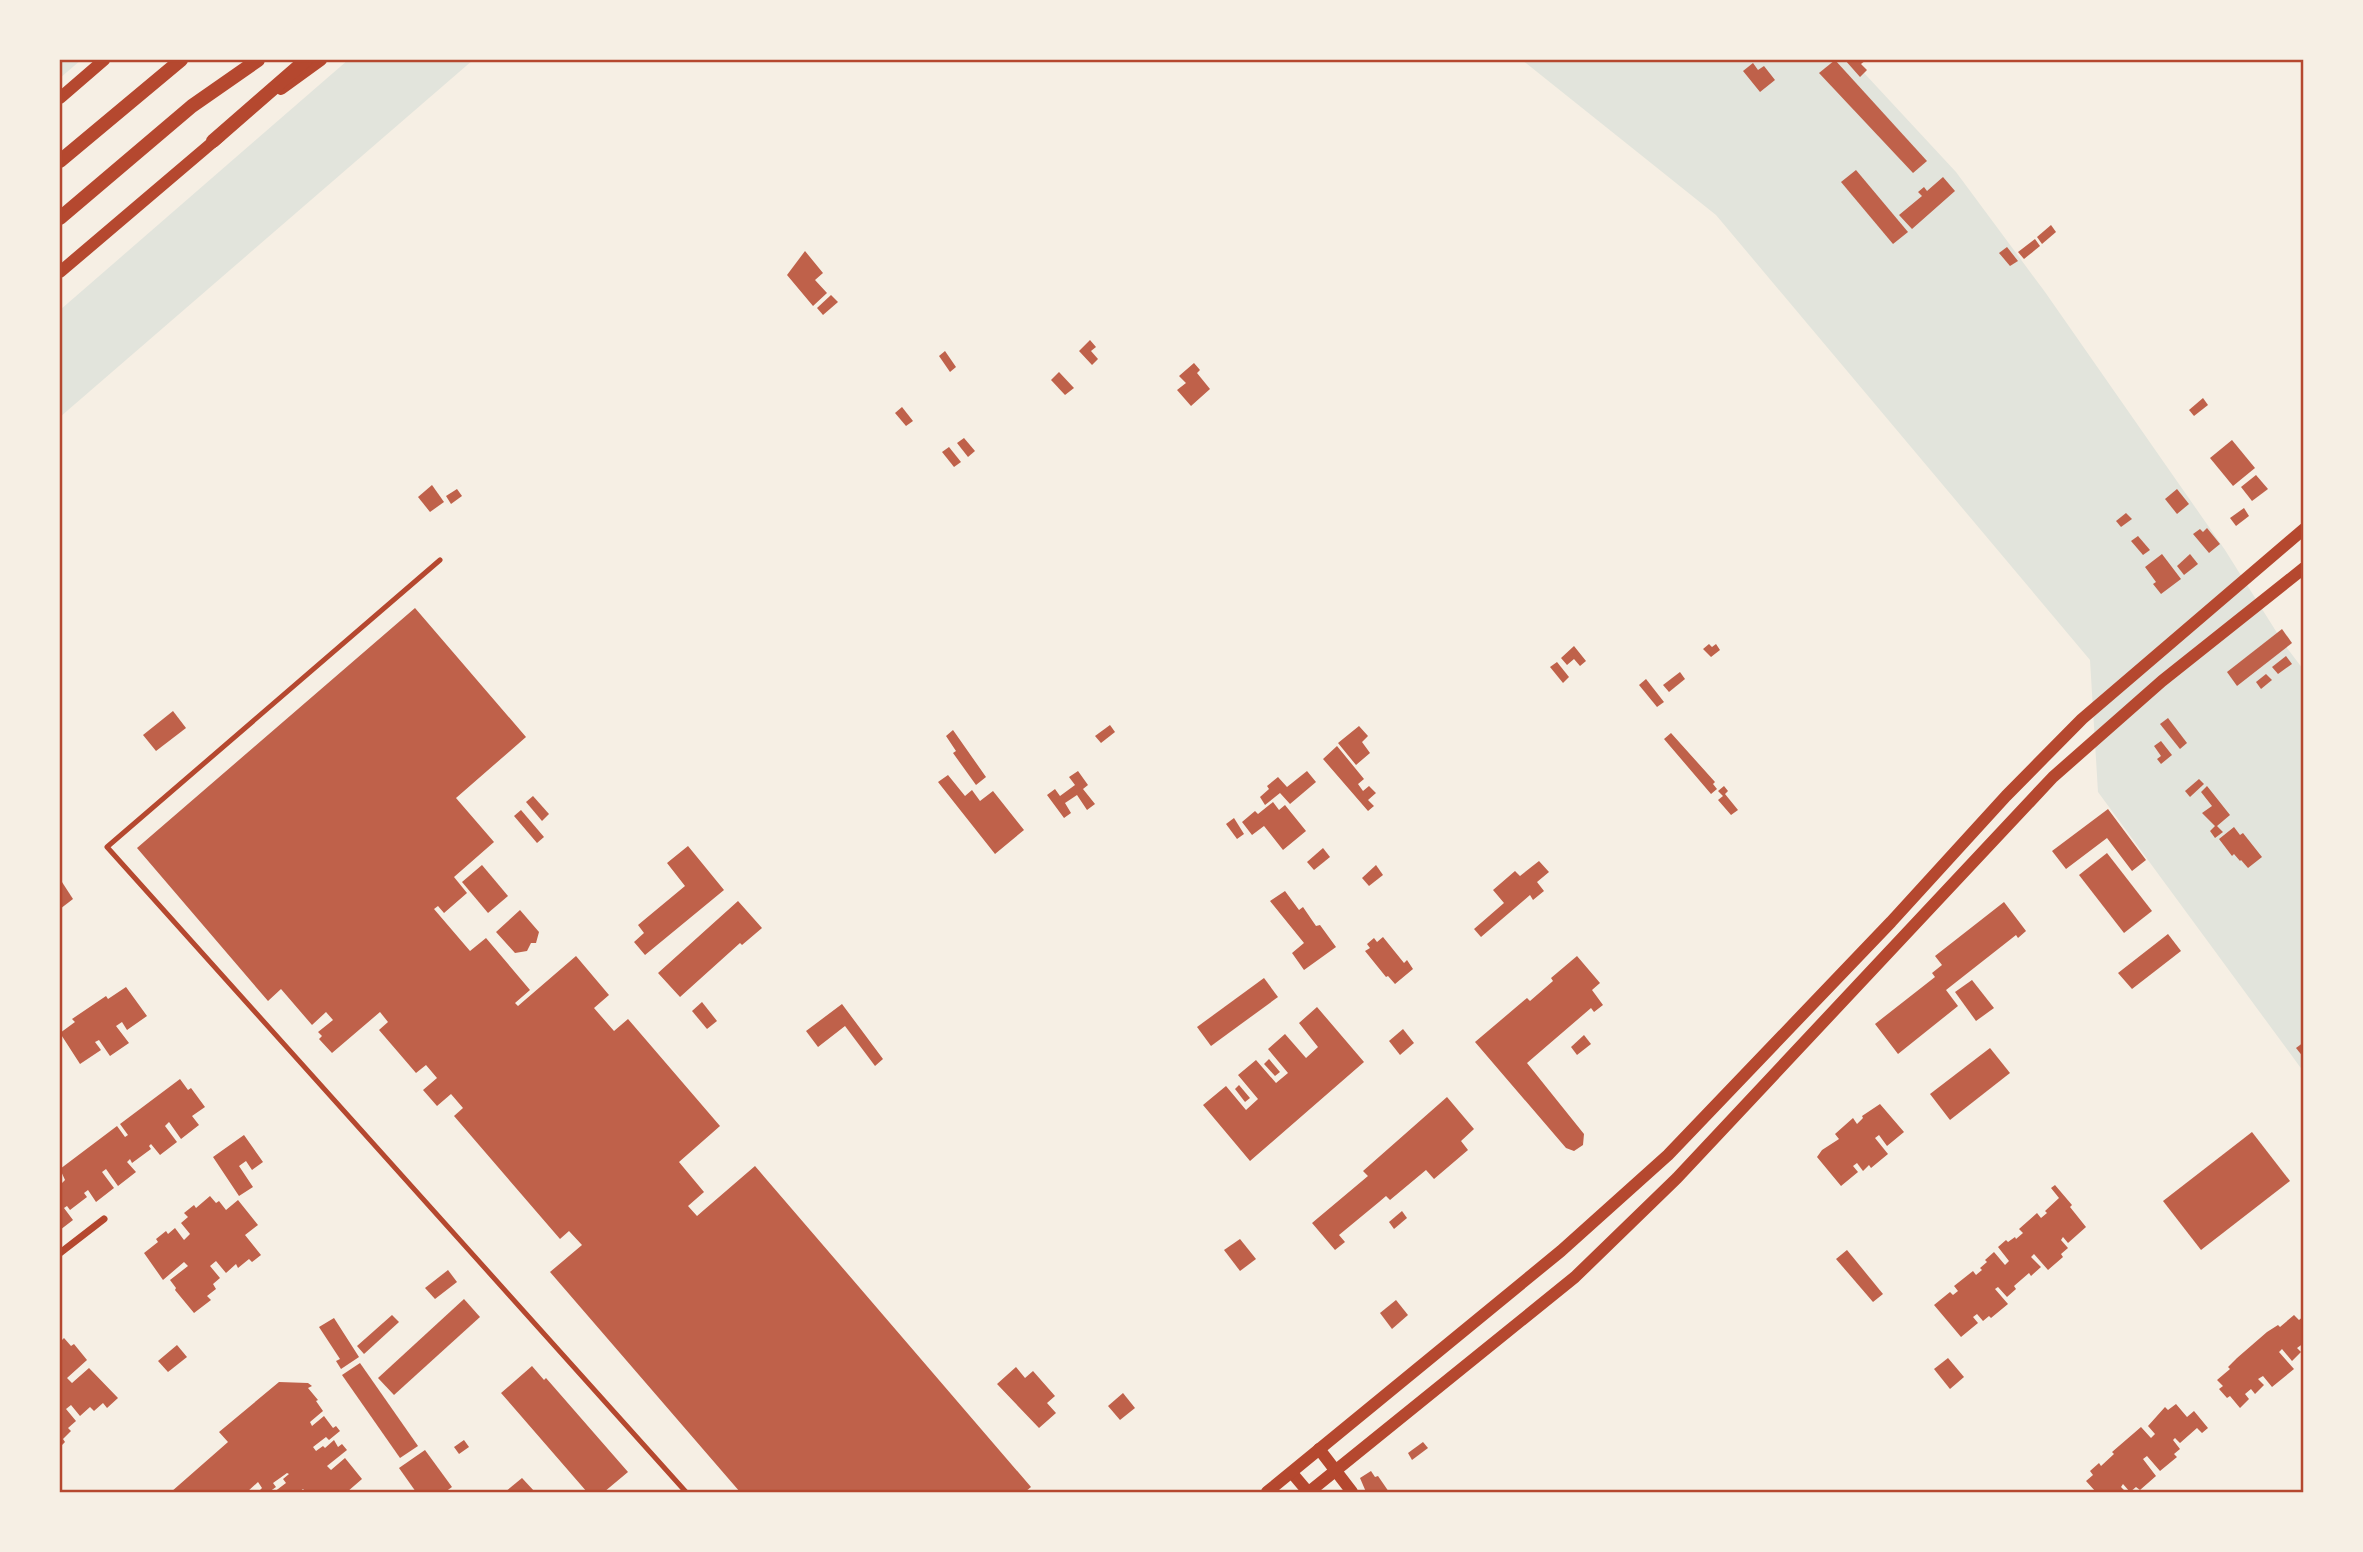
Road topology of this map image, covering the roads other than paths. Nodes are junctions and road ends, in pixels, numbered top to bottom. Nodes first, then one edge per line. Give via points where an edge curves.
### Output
1 (104, 60) edge
2 (181, 60) edge
3 (258, 60) edge
4 (306, 60) edge
5 (321, 60) edge
6 (60, 98) edge
7 (213, 141) junction
8 (60, 161) edge
9 (60, 218) edge
10 (60, 272) edge
11 (2304, 528) edge
12 (440, 560) dead end
13 (2304, 568) edge
14 (104, 1219) dead end
15 (60, 1253) edge
16 (1319, 1449) junction
17 (1337, 1471) junction
18 (1292, 1473) junction
19 (686, 1493) edge
20 (1267, 1493) edge
21 (1309, 1493) edge
22 (1352, 1493) edge

1 - 6 street
2 - 8 main road
3 - 9 main road via 192,106
4 - 7 main road
5 - 7 street
7 - 10 street
11 - 16 street via 2082,719 1668,1154 1561,1251
12 - 19 lane via 107,847
13 - 17 street via 2162,681 2053,776 1677,1178 1593,1261
14 - 15 street
16 - 17 street
16 - 18 street
17 - 21 street
17 - 22 street
18 - 20 street
18 - 21 street

